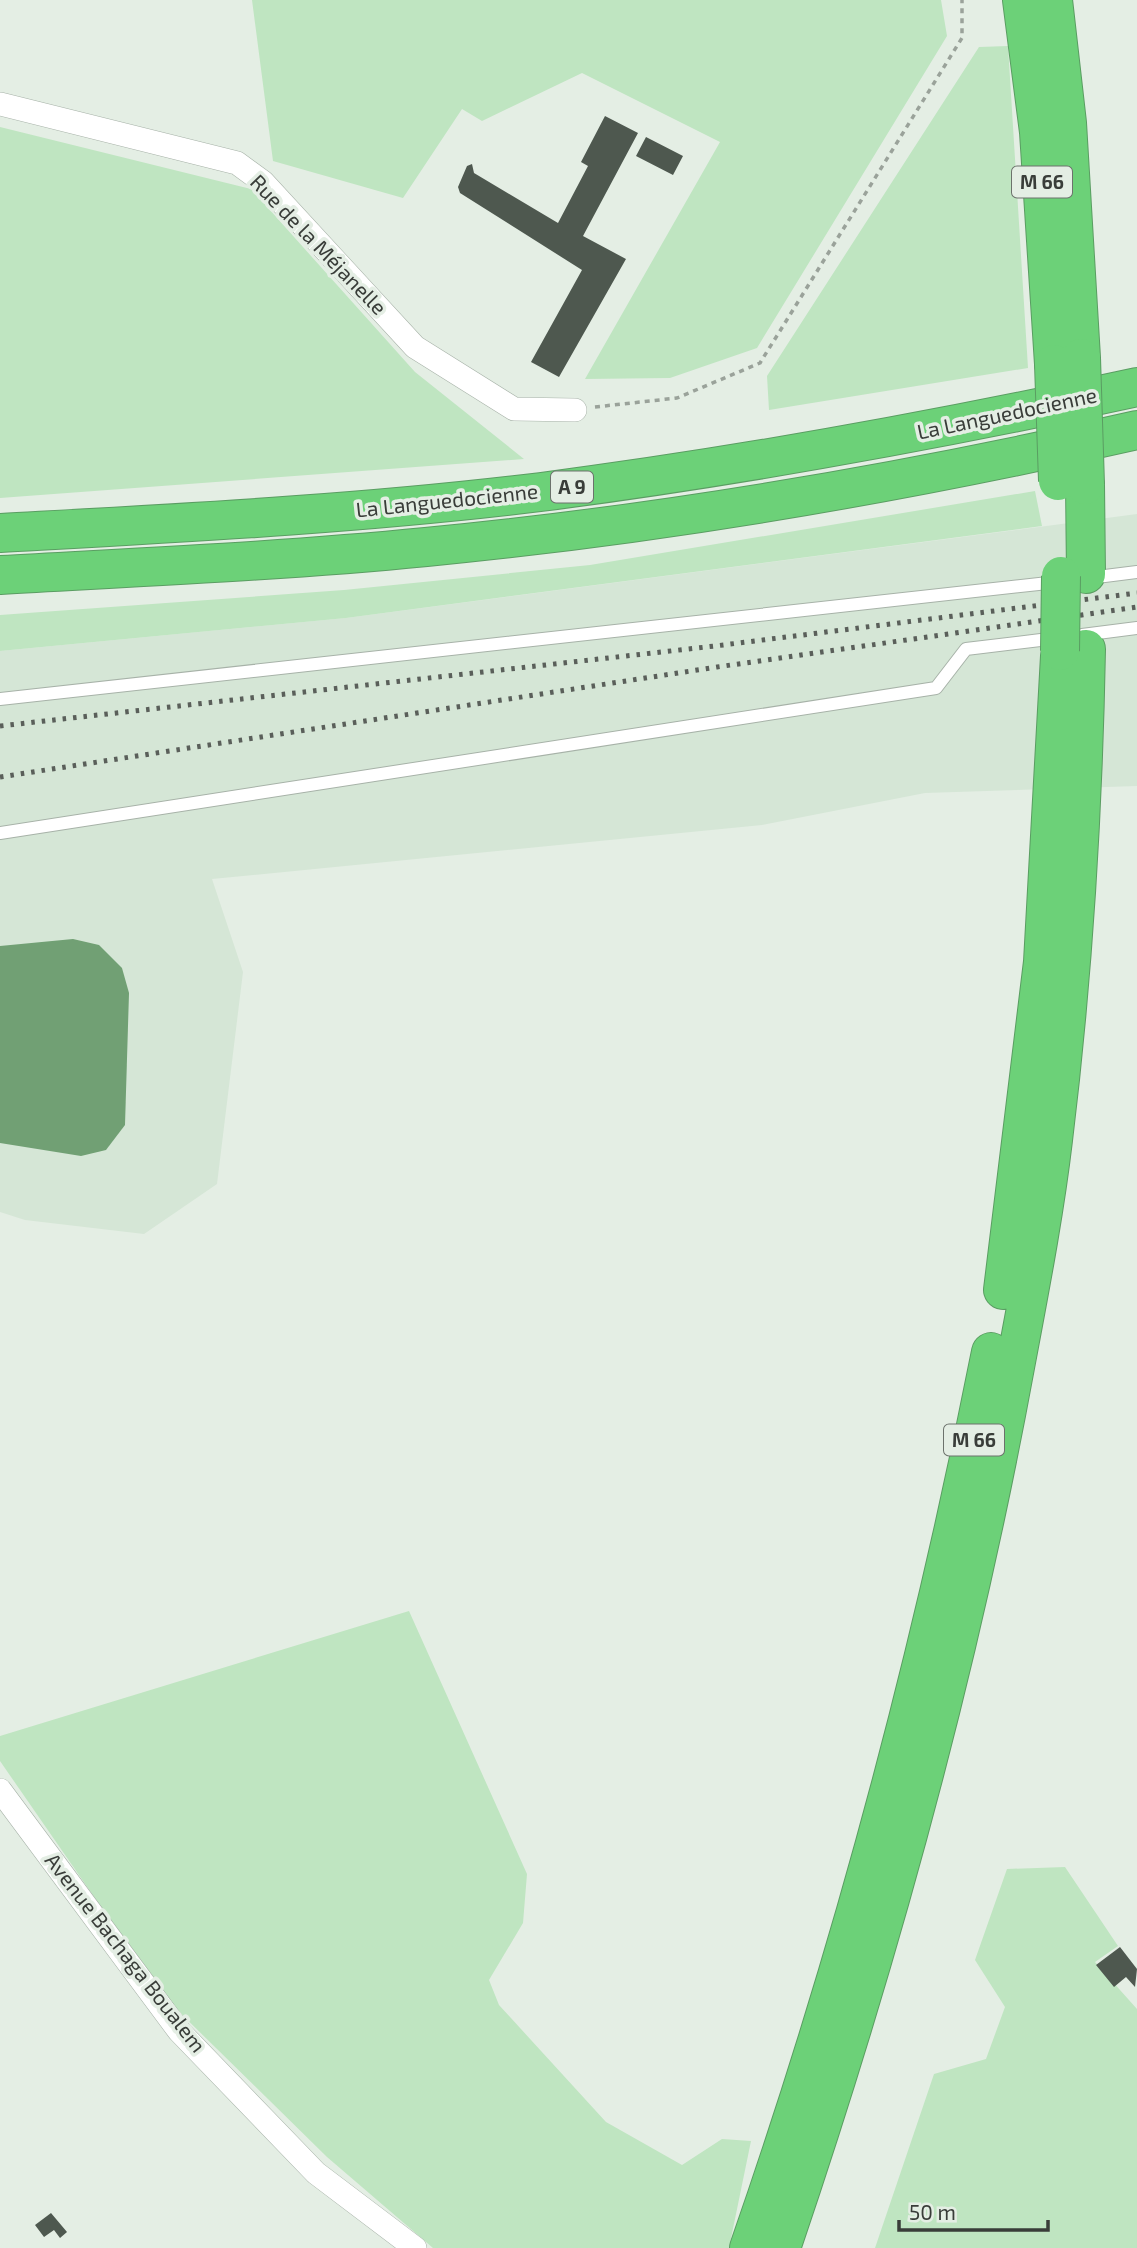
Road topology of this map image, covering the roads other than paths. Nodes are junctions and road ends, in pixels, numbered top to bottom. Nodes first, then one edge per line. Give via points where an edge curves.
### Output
1 (1022, 0) edge
2 (1053, 0) edge
3 (0, 104) edge
4 (1068, 361) junction
5 (1137, 387) edge
6 (575, 410) road end
7 (1137, 430) edge
8 (0, 533) edge
9 (1137, 572) edge
10 (0, 575) edge
11 (1137, 628) edge
12 (1073, 650) junction
13 (0, 699) edge
14 (0, 833) edge
15 (0, 1790) edge
16 (415, 2248) edge
17 (749, 2248) edge
18 (781, 2248) edge

1 - 4 highway, M 66
2 - 4 highway, M 66 via 1067,123
3 - 6 street, Rue de la Méjanelle via 237,163 263,182 415,347 514,408
4 - 12 highway, M 66, bridge
5 - 8 highway, La Languedocienne / A 9 via 879,440 677,474 304,515
7 - 10 highway, La Languedocienne / A 9 via 887,482 542,534 308,557
9 - 13 lane
11 - 14 lane via 966,649 936,688
12 - 17 highway, M 66 via 1043,962 1003,1289 959,1514 918,1686 826,2019
12 - 18 highway, M 66 via 1083,778 1053,1142 990,1504 947,1688 894,1882 852,2030
15 - 16 street, Avenue Bachaga Boualem via 179,2031 316,2173

